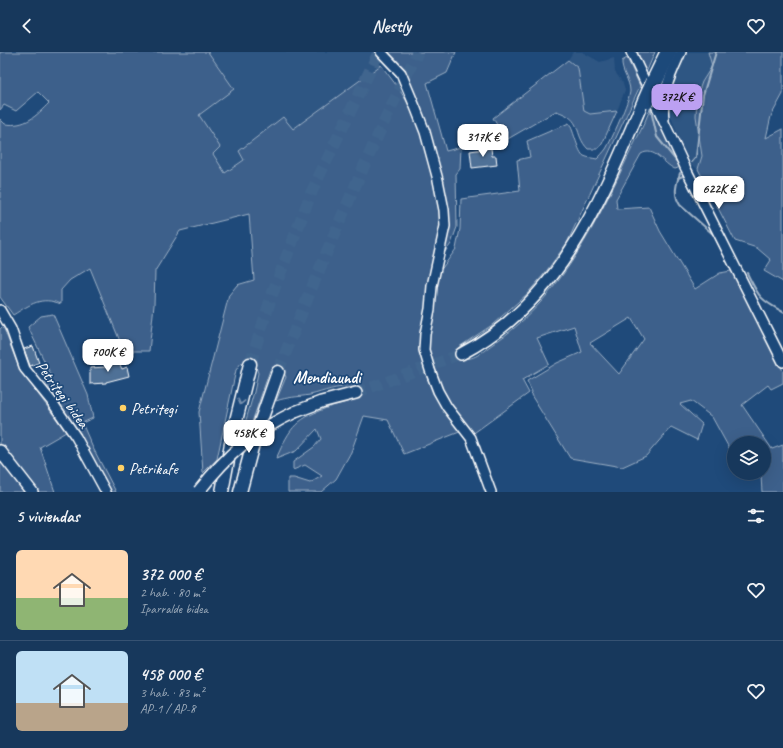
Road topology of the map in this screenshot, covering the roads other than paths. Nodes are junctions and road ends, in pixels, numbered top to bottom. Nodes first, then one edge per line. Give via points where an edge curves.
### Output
1 (381, 52) edge
2 (631, 52) edge
3 (660, 52) edge
4 (666, 52) edge
5 (672, 52) edge
6 (681, 52) edge
7 (654, 94) junction
8 (670, 135) junction
9 (601, 195) junction
10 (0, 310) edge
11 (461, 354) tunnel mouth
12 (783, 362) edge
13 (250, 364) tunnel mouth
14 (278, 372) tunnel mouth
15 (356, 393) tunnel mouth
16 (0, 451) edge
17 (199, 491) edge
18 (32, 492) edge
19 (106, 492) edge
20 (222, 492) edge
21 (240, 492) edge
22 (491, 492) edge

1 - 22 street via 401,73 425,132 444,210 445,226 424,350 438,391 471,438
2 - 7 street
3 - 7 street
4 - 7 main road
5 - 7 street
6 - 7 street via 672,73
7 - 8 street
7 - 8 street via 667,121
7 - 9 main road via 626,140
7 - 9 street via 606,177
8 - 12 street
9 - 11 main road via 570,253 542,288 511,319
10 - 19 street, Petritegi bidea via 11,329 25,369 76,437
13 -> 20 highway
14 - 21 highway via 254,440
15 - 17 main road, bridge via 321,402 275,422 246,442 218,467
16 - 18 main road

